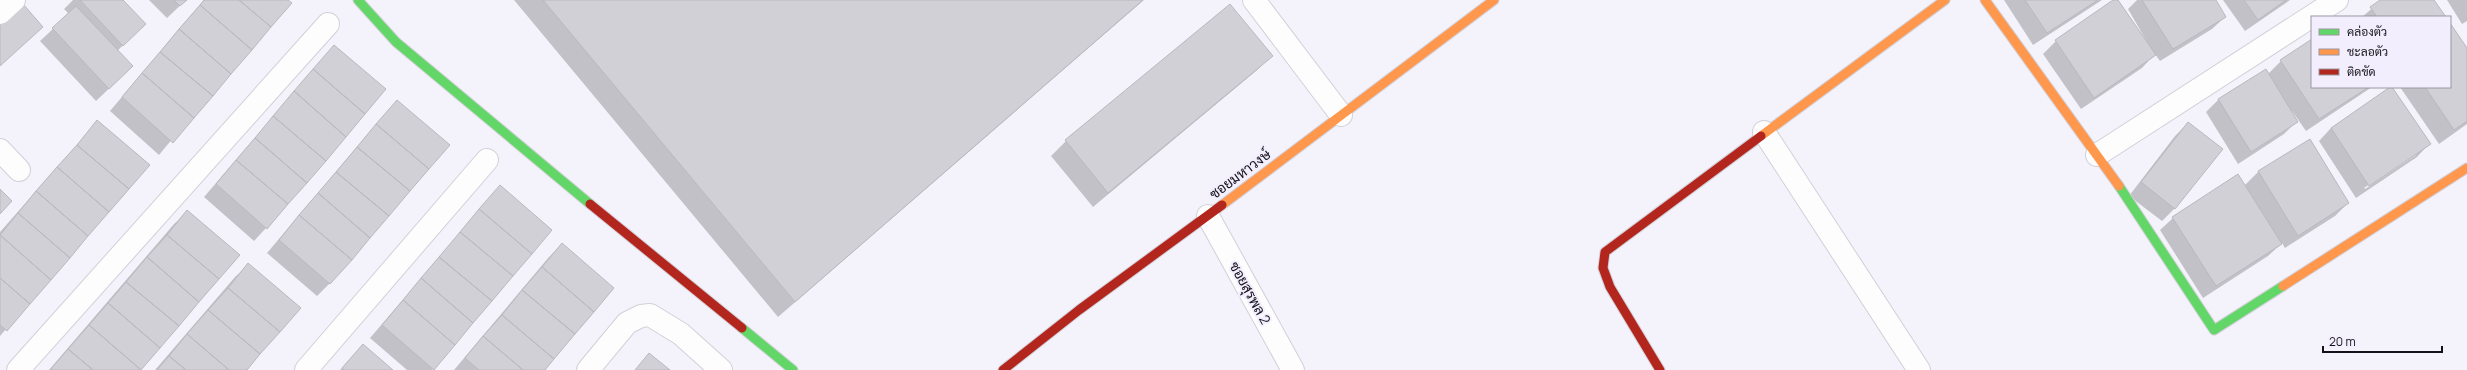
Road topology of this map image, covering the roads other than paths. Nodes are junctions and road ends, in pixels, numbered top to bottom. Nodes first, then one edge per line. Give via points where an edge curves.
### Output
1 (14, 0) edge
2 (358, 0) edge
3 (1254, 0) edge
4 (1494, 0) edge
5 (1945, 0) edge
6 (1985, 0) edge
7 (2337, 0) edge
8 (0, 13) edge
9 (2312, 16) edge
10 (2311, 17) edge
11 (328, 24) dead end
12 (1341, 115) junction
13 (1764, 132) junction
14 (0, 150) edge
15 (2097, 155) junction
16 (487, 160) dead end
17 (2467, 168) edge
18 (19, 170) dead end
19 (1208, 216) junction
20 (18, 370) edge
21 (306, 370) edge
22 (588, 370) edge
23 (721, 370) edge
24 (793, 370) edge
25 (1002, 370) edge
26 (1292, 370) edge
27 (1660, 370) edge
28 (1919, 370) edge

1 - 8 street
2 - 24 street via 396,42 481,115
3 - 12 street
4 - 12 street, ซอยมหาวงษ์
5 - 13 street
6 - 15 street
7 - 9 street
10 - 15 street
11 - 20 street
12 - 19 street, ซอยมหาวงษ์
13 - 27 street via 1605,252 1603,268 1610,287
13 - 28 street
14 - 18 street
15 - 17 street via 2214,330
16 - 21 street
19 - 25 street, ซอยมหาวงษ์
19 - 26 street, ซอยสุรพล 2
22 - 23 street via 627,323 641,316 650,315 681,334

